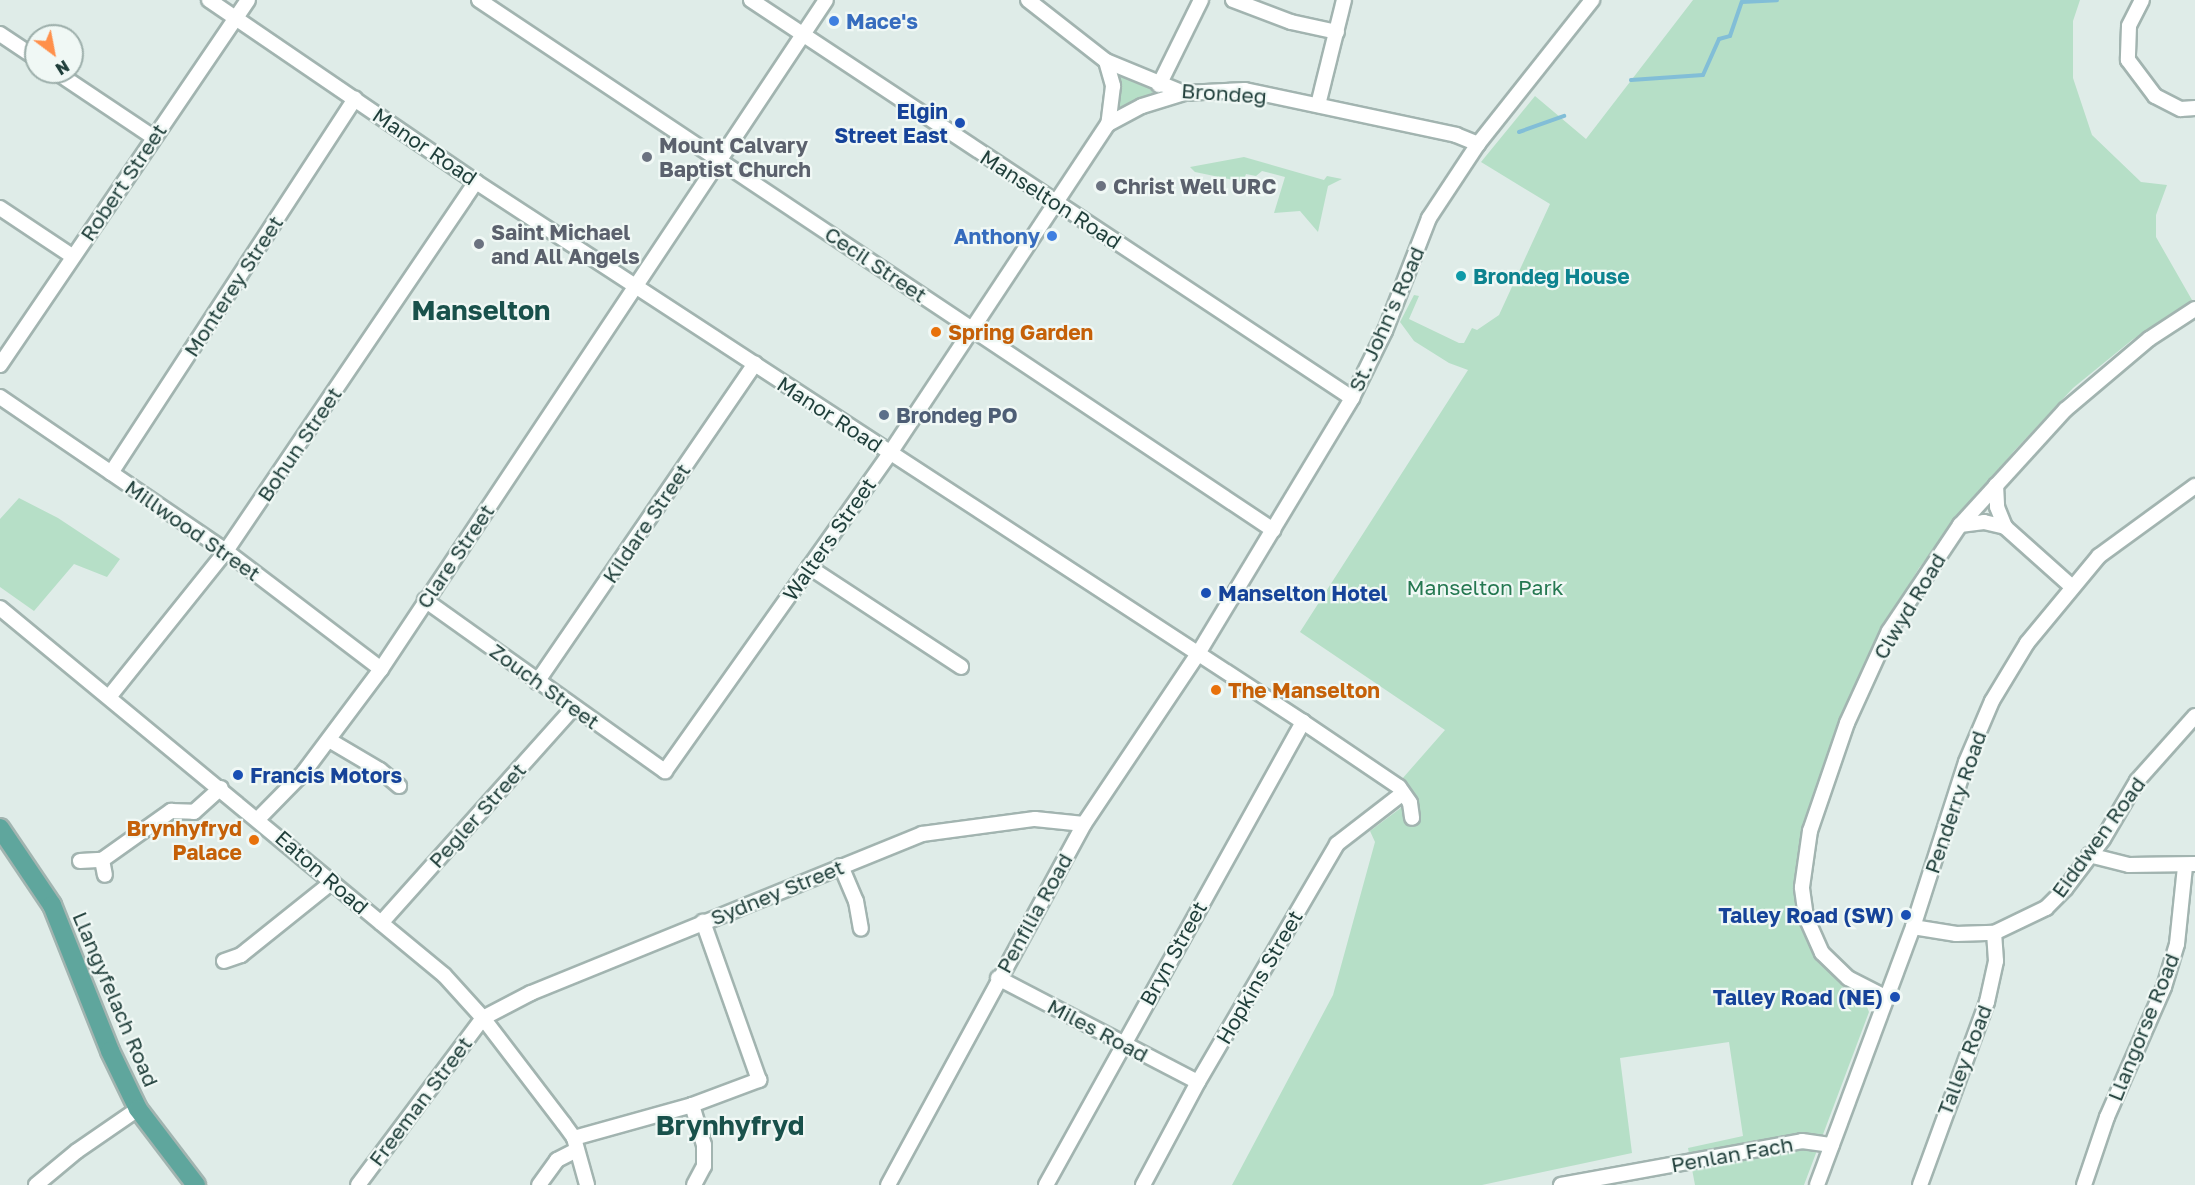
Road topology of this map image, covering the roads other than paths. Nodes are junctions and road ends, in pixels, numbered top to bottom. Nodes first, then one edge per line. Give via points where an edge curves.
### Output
1 (209, 0) edge
2 (248, 0) edge
3 (479, 0) edge
4 (751, 0) edge
5 (826, 0) edge
6 (1028, 0) edge
7 (1201, 0) edge
8 (1233, 0) edge
9 (1344, 0) edge
10 (1592, 0) edge
11 (2142, 0) edge
12 (235, 18) junction
13 (1337, 32) junction
14 (0, 34) edge
15 (801, 34) junction
16 (24, 50) edge
17 (1106, 61) junction
18 (74, 84) edge
19 (1160, 85) junction
20 (1184, 93) junction
21 (356, 99) junction
22 (1318, 105) junction
23 (2195, 108) edge
24 (1108, 124) junction
25 (153, 137) junction
26 (1478, 144) junction
27 (718, 159) junction
28 (477, 182) junction
29 (1058, 203) junction
30 (0, 208) edge
31 (72, 256) junction
32 (637, 284) junction
33 (2195, 309) edge
34 (971, 326) junction
35 (755, 364) junction
36 (0, 365) edge
37 (0, 397) edge
38 (1352, 398) junction
39 (890, 453) junction
40 (111, 473) junction
41 (1996, 485) junction
42 (2195, 486) edge
43 (1960, 525) junction
44 (2005, 527) junction
45 (1273, 530) junction
46 (226, 551) junction
47 (809, 567) junction
48 (2071, 586) junction
49 (425, 600) junction
50 (0, 608) edge
51 (1198, 652) junction
52 (961, 667) dead end
53 (381, 669) junction
54 (537, 682) junction
55 (109, 697) junction
56 (573, 708) junction
57 (2195, 716) edge
58 (1303, 722) junction
59 (329, 740) junction
60 (665, 771) joint
61 (399, 786) dead end
62 (221, 788) junction
63 (1403, 793) junction
64 (259, 818) junction
65 (1412, 818) dead end
66 (1084, 824) junction
67 (0, 828) edge
68 (2089, 855) junction
69 (102, 860) junction
70 (80, 861) dead end
71 (2190, 865) edge
72 (841, 866) junction
73 (105, 875) dead end
74 (332, 882) junction
75 (703, 922) junction
76 (381, 923) junction
77 (1913, 927) junction
78 (861, 929) dead end
79 (1994, 933) junction
80 (224, 961) dead end
81 (998, 978) junction
82 (1887, 998) junction
83 (483, 1018) junction
84 (1123, 1043) junction
85 (1198, 1082) junction
86 (692, 1105) junction
87 (138, 1109) junction
88 (575, 1144) junction
89 (1832, 1145) junction
90 (36, 1185) edge
91 (196, 1185) edge
92 (358, 1185) edge
93 (539, 1185) edge
94 (587, 1185) edge
95 (694, 1185) edge
96 (888, 1185) edge
97 (1046, 1185) edge
98 (1143, 1185) edge
99 (1561, 1185) edge
100 (1817, 1185) edge
101 (1920, 1185) edge
102 (2084, 1185) edge

1 - 12 street, Manor Road
2 - 12 street, Robert Street
3 - 27 street, Cecil Street
4 - 15 street, Manselton Road
5 - 15 street, Clare Street
6 - 17 street, Brondeg
7 - 19 street
8 - 13 street via 1290,22
9 - 13 street
10 - 26 street, St. John's Road
11 - 23 street via 2129,26 2128,60 2155,96 2181,109
12 - 21 street, Manor Road
12 - 25 street, Robert Street
13 - 22 street
14 - 16 street
15 - 27 street, Clare Street
15 - 29 street, Manselton Road
17 - 19 street, Brondeg
17 - 24 street, Walters Street via 1113,86
18 - 25 street
19 - 20 street, Brondeg
20 - 22 street, Brondeg via 1245,90
20 - 24 street, Walters Street via 1142,106
21 - 28 street, Manor Road
21 - 40 street, Monterey Street
22 - 26 street, Brondeg via 1456,135
24 - 29 street, Walters Street
25 - 31 street, Robert Street
26 - 38 street, St. John's Road via 1429,218 1385,331
27 - 32 street, Clare Street
27 - 34 street, Cecil Street
28 - 32 street, Manor Road
28 - 46 street, Bohun Street
29 - 34 street, Walters Street
29 - 38 street, Manselton Road
30 - 31 street
31 - 36 street, Robert Street
32 - 35 street, Manor Road
32 - 49 street, Clare Street
33 - 41 street, Clwyd Road via 2149,339 2081,396
34 - 39 street, Walters Street
34 - 45 street, Cecil Street
35 - 39 street, Manor Road
35 - 54 street, Kildare Street
37 - 40 street, Millwood Street
38 - 45 street, St. John's Road
39 - 47 street, Walters Street
39 - 51 street, Manor Road
40 - 46 street, Millwood Street
41 - 43 street, Clwyd Road
41 - 44 street via 1997,507
42 - 48 street, Penderry Road via 2099,556
43 - 44 street via 1984,522
43 - 82 street, Clwyd Road via 1889,631 1847,723 1810,831 1802,887 1806,918 1822,953 1848,978
44 - 48 street
45 - 51 street, St. John's Road
46 - 53 street, Millwood Street
46 - 55 street, Bohun Street
47 - 52 street
47 - 60 street, Walters Street
48 - 77 street, Penderry Road via 2027,643 1992,700 1966,762
49 - 53 street, Clare Street
49 - 54 street, Zouch Street
50 - 55 street, Eaton Road
51 - 58 street, Manor Road
51 - 66 street, Penfilia Road
53 - 59 street, Clare Street
54 - 56 street, Zouch Street
55 - 62 street, Eaton Road
56 - 60 street, Zouch Street
56 - 76 street, Pegler Street
57 - 68 street, Eiddwen Road via 2137,781
58 - 63 street, Manor Road
58 - 84 street, Bryn Street
59 - 61 street
59 - 64 street, Clare Street
62 - 64 street, Eaton Road
62 - 69 street via 203,807 183,813 171,811
63 - 65 street via 1413,811
63 - 85 street, Hopkins Street via 1337,844
64 - 74 street, Eaton Road
66 - 72 street, Sydney Street via 1035,819 922,834
66 - 81 street, Penfilia Road
67 - 87 main road, Llangyfelach Road via 52,905 110,1051
68 - 71 street via 2129,865
68 - 79 street, Eiddwen Road via 2046,908
69 - 70 street
69 - 73 street
71 - 102 street, Llangorse Road via 2177,944 2164,987 2107,1117
72 - 75 street, Sydney Street
72 - 78 street via 856,901
74 - 76 street, Eaton Road
74 - 80 street via 242,956
75 - 83 street, Sydney Street via 531,993
75 - 86 street via 759,1080
76 - 83 street, Eaton Road via 444,975
77 - 79 street, Eiddwen Road via 1956,934
77 - 82 street, Penderry Road
79 - 101 street, Talley Road via 1996,961 1987,1002
81 - 84 street, Miles Road
81 - 96 street, Penfilia Road
82 - 89 street, Penderry Road
83 - 88 street, Eaton Road
83 - 92 street, Freeman Street
84 - 85 street, Miles Road
84 - 97 street, Bryn Street
85 - 98 street, Hopkins Street
86 - 88 street
86 - 95 street via 704,1145 704,1166
87 - 90 street
87 - 91 main road, Llangyfelach Road
88 - 93 street
88 - 94 street, Eaton Road
89 - 99 street, Penlan Fach via 1802,1141
89 - 100 street, Penderry Road

